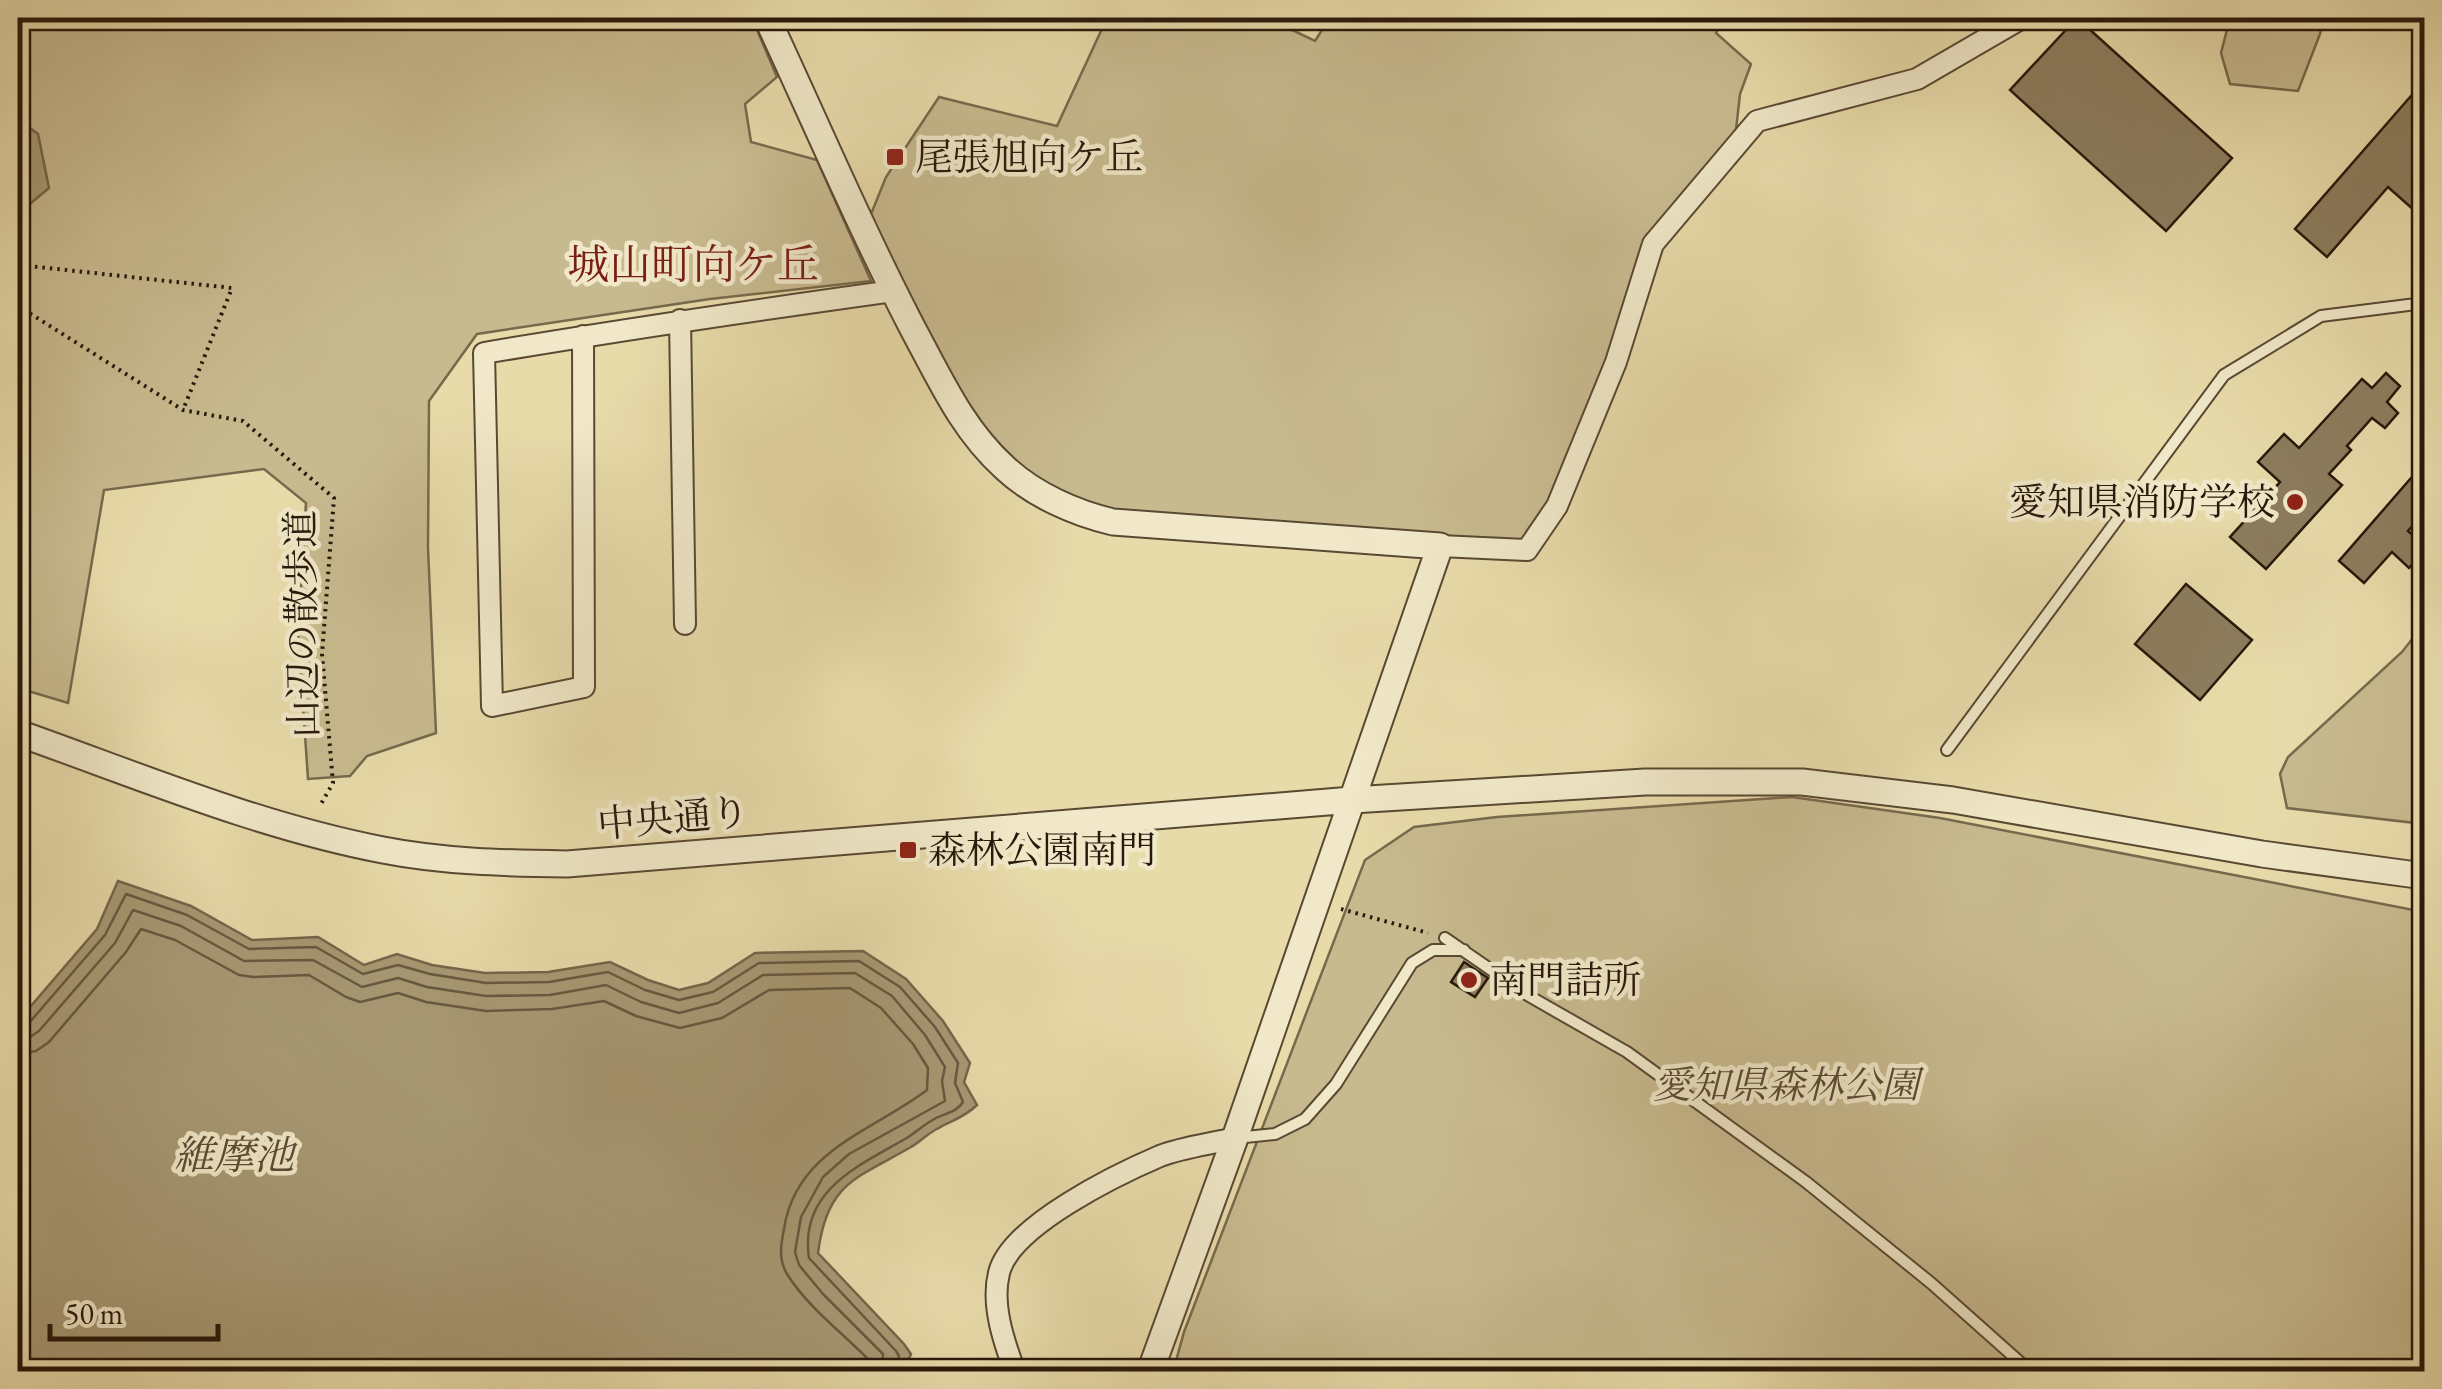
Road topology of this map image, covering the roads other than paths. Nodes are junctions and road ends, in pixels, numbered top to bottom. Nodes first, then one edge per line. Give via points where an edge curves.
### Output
1 (767, 18) edge
2 (2022, 18) edge
3 (894, 291) junction
4 (2424, 303) edge
5 (680, 320) junction
6 (583, 336) junction
7 (1440, 546) junction
8 (685, 624) dead end
9 (18, 733) edge
10 (1947, 750) dead end
11 (1352, 800) junction
12 (2424, 876) edge
13 (1445, 938) road end
14 (1464, 950) junction
15 (1236, 1138) junction
16 (1015, 1372) edge
17 (1150, 1372) edge
18 (2031, 1372) edge

1 - 3 street
2 - 7 street via 1917,79 1757,120 1654,244 1616,362 1557,506 1528,550
3 - 5 street
3 - 7 street via 964,425 1006,470 1080,514 1113,522
4 - 10 lane via 2321,316 2224,375
5 - 6 street
5 - 8 street
6 - 6 street via 584,687 492,706 484,354
7 - 11 street
9 - 11 street, 中央通り via 292,829 464,862 566,864
11 - 12 street, 中央通り via 1645,782 1802,782
11 - 15 street
13 - 14 lane
14 - 15 lane via 1433,950 1412,963 1336,1084 1305,1119 1274,1134
14 - 18 lane via 1627,1052 1806,1182
15 - 16 street via 1161,1156 1082,1194 1023,1238 999,1270 998,1306
15 - 17 street

